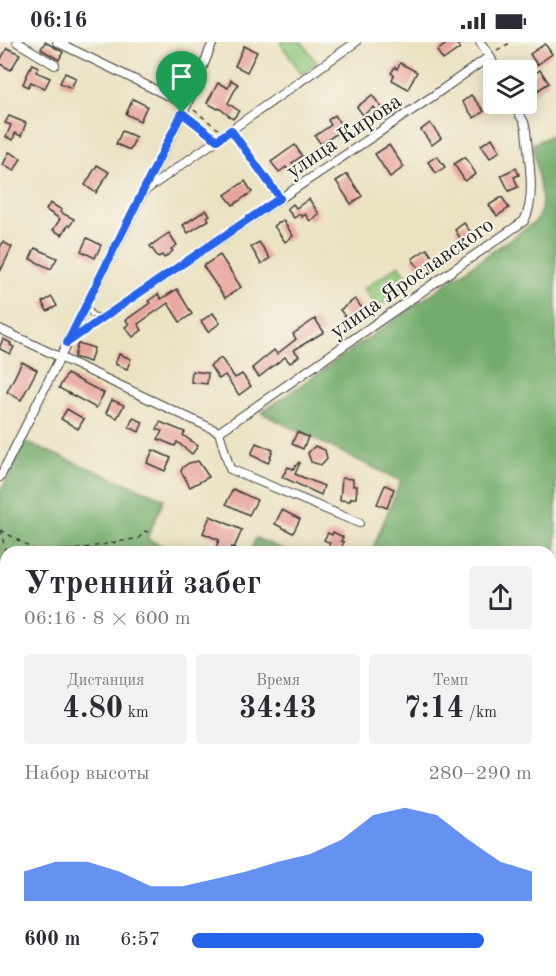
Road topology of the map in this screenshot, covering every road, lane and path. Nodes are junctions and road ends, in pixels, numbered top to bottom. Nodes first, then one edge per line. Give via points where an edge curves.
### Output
1 (17, 42) edge
2 (57, 42) edge
3 (213, 42) edge
4 (356, 42) edge
5 (480, 42) edge
6 (512, 42) edge
7 (489, 56) junction
8 (491, 60) edge
9 (55, 65) dead end
10 (184, 109) junction
11 (519, 114) edge
12 (231, 130) junction
13 (217, 140) junction
14 (142, 192) junction
15 (280, 198) junction
16 (87, 304) junction
17 (104, 317) junction
18 (0, 329) edge
19 (67, 343) junction
20 (60, 357) junction
21 (219, 432) junction
22 (0, 477) edge
23 (358, 524) dead end
24 (0, 530) edge
25 (150, 533) dead end
26 (4, 546) edge
27 (27, 546) edge
28 (96, 546) edge

1 - 9 street
2 - 10 street
3 - 10 street
4 - 12 street
5 - 7 street
6 - 7 path
7 - 8 street
7 - 15 street, улица Кирова
10 - 12 path via 218,129
10 - 13 lane
10 - 14 street
11 - 21 street, улица Ярославского via 526,130 531,194 524,221
12 - 13 street
12 - 15 path
13 - 14 street
14 - 16 street
15 - 17 street, улица Кирова
16 - 17 lane via 92,315
16 - 19 street
17 - 19 street, улица Кирова
18 - 20 street
19 - 20 street
20 - 21 street
20 - 22 street
21 - 23 street via 230,469
24 - 26 path
24 - 27 path
25 - 28 path via 145,531 139,538

